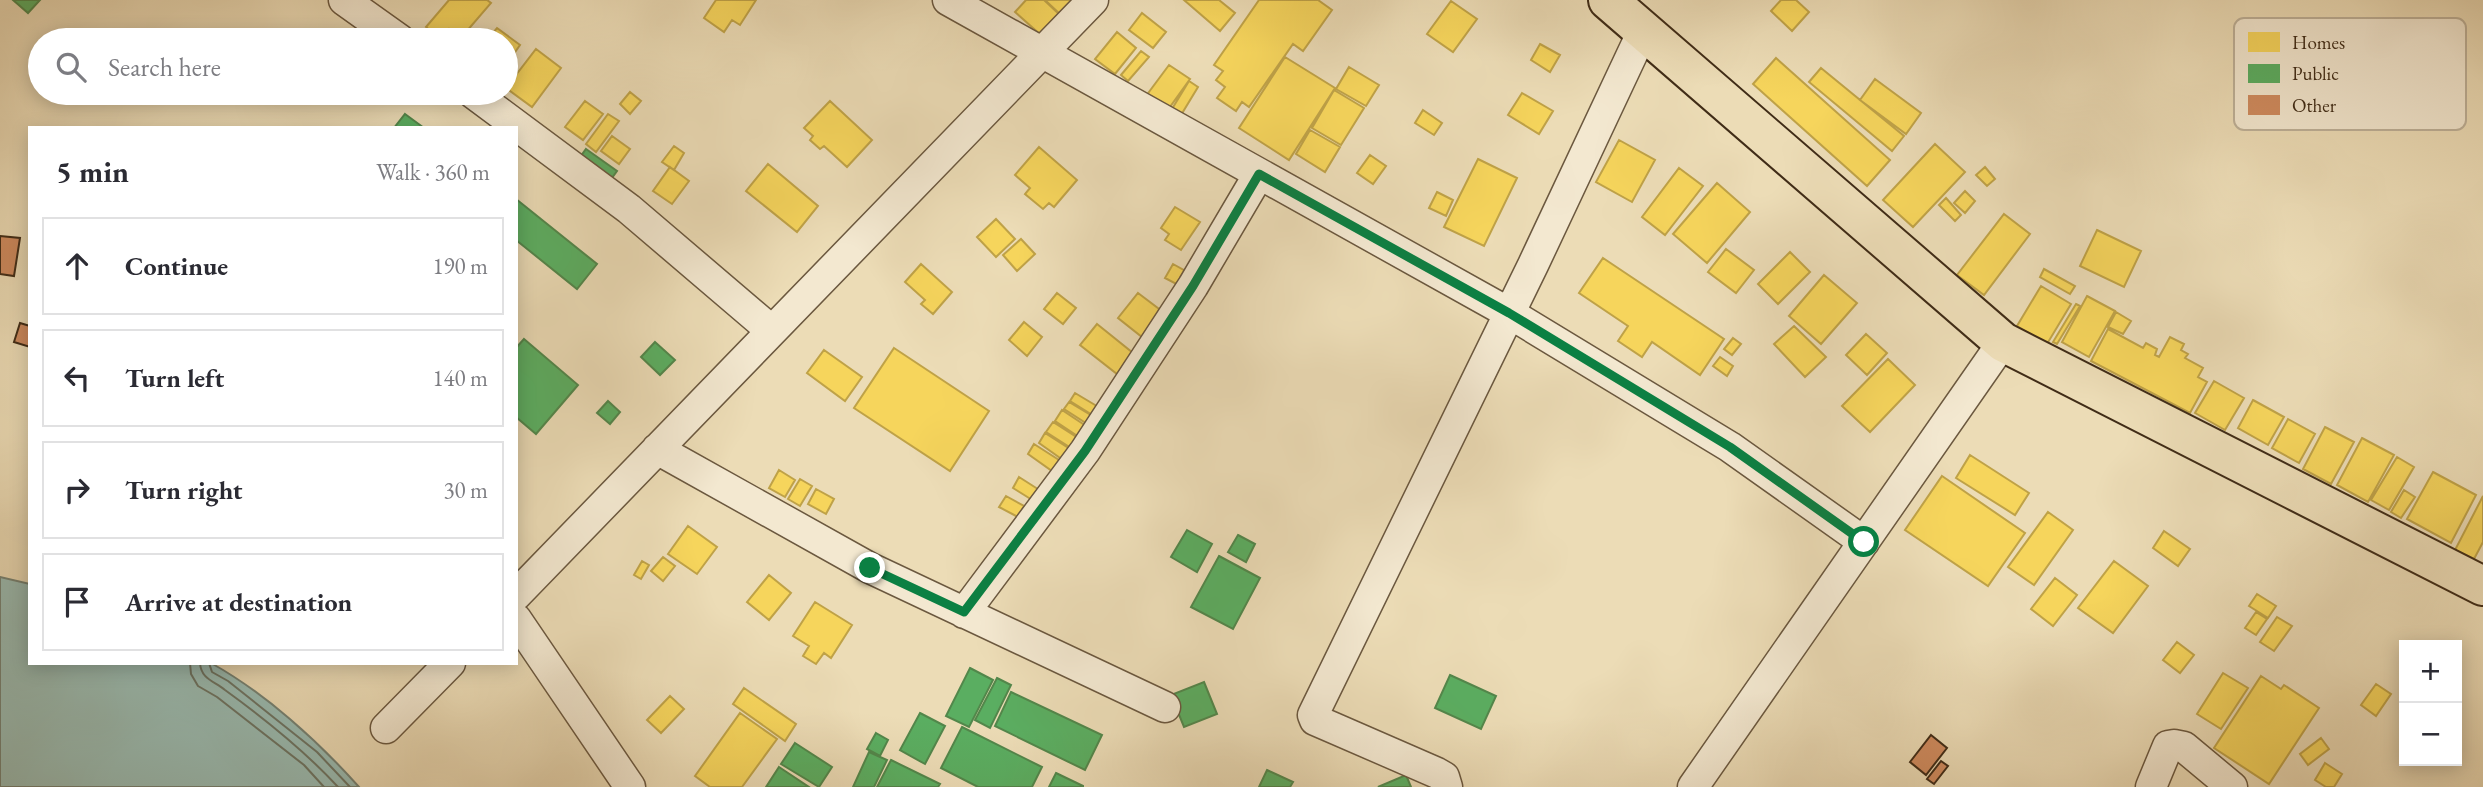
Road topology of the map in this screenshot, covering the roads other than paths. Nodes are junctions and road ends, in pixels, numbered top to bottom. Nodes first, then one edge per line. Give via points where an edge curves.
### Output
1 (344, 0) edge
2 (947, 0) edge
3 (1093, 0) edge
4 (1608, 0) edge
5 (383, 28) edge
6 (1643, 31) junction
7 (1042, 52) junction
8 (489, 105) edge
9 (517, 126) edge
10 (518, 126) edge
11 (1259, 174) junction
12 (1509, 313) junction
13 (772, 331) junction
14 (2003, 342) junction
15 (657, 449) junction
16 (1864, 542) junction
17 (2483, 586) edge
18 (518, 592) edge
19 (964, 612) junction
20 (518, 623) edge
21 (448, 665) edge
22 (1165, 707) dead end
23 (386, 729) dead end
24 (630, 787) edge
25 (1447, 787) edge
26 (1693, 787) edge
27 (2151, 787) edge
28 (2232, 787) edge

1 - 5 street
2 - 7 street
3 - 7 street
4 - 6 main road
6 - 12 street
6 - 14 main road
7 - 11 street
7 - 13 street
8 - 9 street
10 - 13 street via 629,209
11 - 12 street
11 - 19 street via 1193,286 1085,451
12 - 16 street via 1730,447
12 - 25 street via 1313,715 1315,720 1437,773
13 - 15 street
14 - 16 street
14 - 17 main road
15 - 18 street
15 - 19 street via 870,568
16 - 26 street
19 - 22 street
20 - 24 street
21 - 23 street
27 - 28 street via 2168,746 2174,745 2184,747

